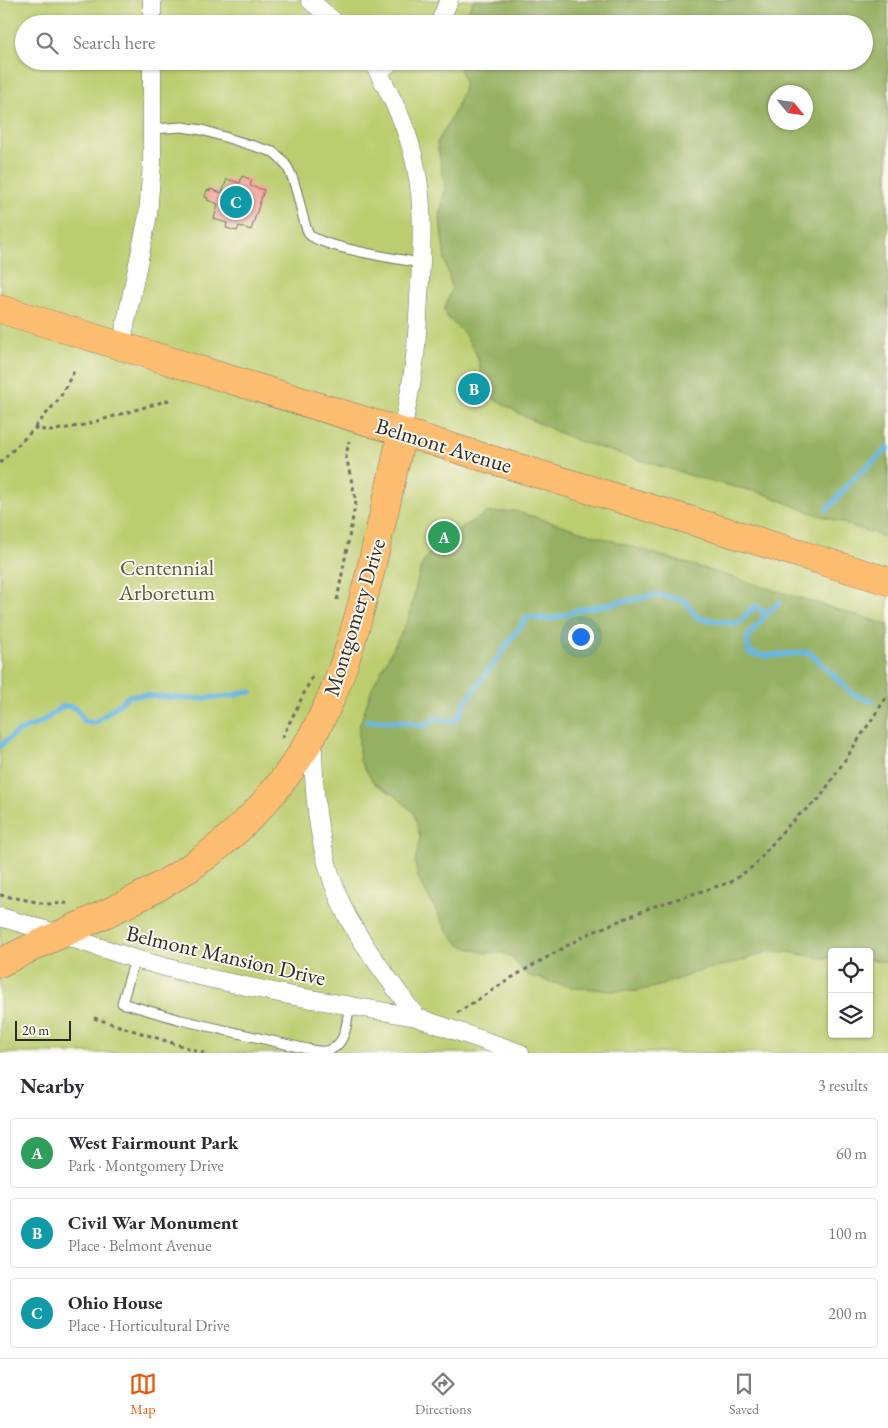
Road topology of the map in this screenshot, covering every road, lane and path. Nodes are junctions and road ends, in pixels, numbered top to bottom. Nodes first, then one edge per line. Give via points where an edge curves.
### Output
1 (152, 0) edge
2 (310, 0) edge
3 (449, 0) edge
4 (152, 15) edge
5 (327, 15) edge
6 (443, 15) edge
7 (152, 70) edge
8 (383, 70) edge
9 (153, 129) junction
10 (422, 263) junction
11 (0, 309) edge
12 (121, 346) junction
13 (74, 371) dead end
14 (169, 400) dead end
15 (35, 428) junction
16 (402, 432) junction
17 (349, 441) dead end
18 (0, 463) edge
19 (888, 581) edge
20 (336, 605) dead end
21 (314, 673) dead end
22 (888, 695) edge
23 (313, 735) junction
24 (279, 743) dead end
25 (0, 895) edge
26 (77, 902) dead end
27 (0, 917) edge
28 (60, 934) junction
29 (135, 959) junction
30 (0, 963) edge
31 (349, 1005) junction
32 (416, 1016) junction
33 (94, 1018) dead end
34 (441, 1026) junction
35 (204, 1053) edge
36 (520, 1053) edge

1 - 4 street
2 - 5 street
3 - 6 street
7 - 9 street
8 - 10 street via 406,127 416,163 422,205
9 - 10 lane via 182,127 202,130 273,152 290,170 306,229 316,240
9 - 12 street via 148,215
10 - 16 street via 414,364
11 - 12 main road, Belmont Avenue
12 - 16 main road, Belmont Avenue
13 - 15 path via 59,399
14 - 15 path via 84,425 50,431
15 - 18 path
16 - 19 main road, Belmont Avenue
16 - 23 main road, Montgomery Drive via 357,622 338,682
17 - 20 path via 346,456 356,501
21 - 24 path
22 - 34 path via 819,799 782,832 755,865 731,882 652,908 586,935 516,975
23 - 28 main road, Montgomery Drive via 257,811 212,852 147,893
23 - 32 street via 316,814 336,892 362,940
25 - 26 path via 47,904
27 - 28 street, Belmont Mansion Drive
28 - 29 street, Belmont Mansion Drive
28 - 30 main road, Montgomery Drive
29 - 31 street, Belmont Mansion Drive via 248,987
29 - 31 lane via 122,1004 307,1049 331,1050 338,1044 344,1034
31 - 32 street, Belmont Mansion Drive
32 - 34 street, Belmont Mansion Drive
33 - 35 path
34 - 36 street, Belmont Mansion Drive

